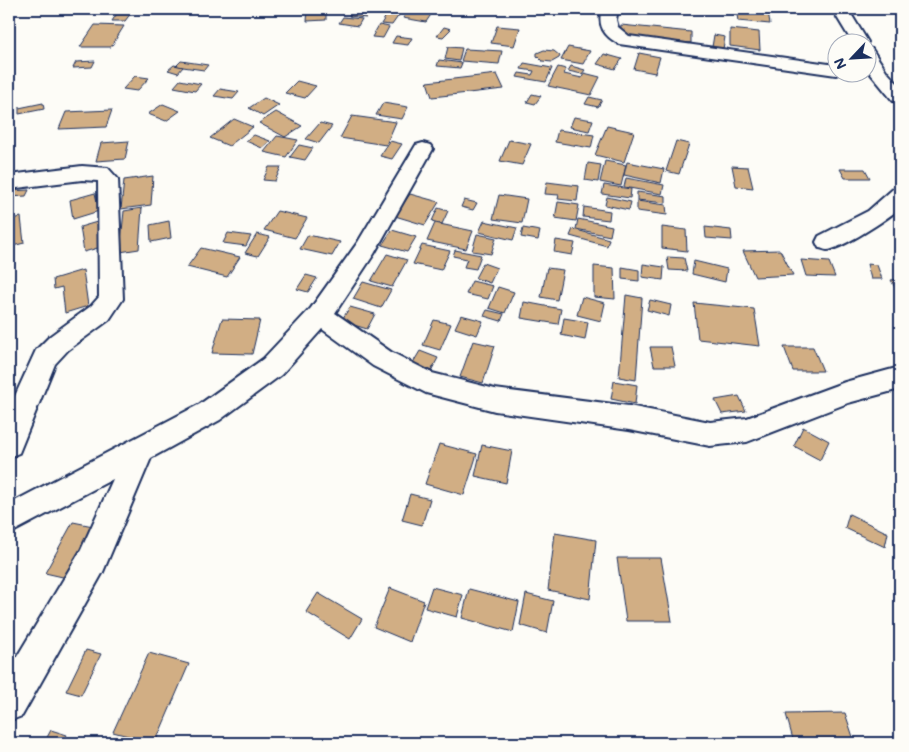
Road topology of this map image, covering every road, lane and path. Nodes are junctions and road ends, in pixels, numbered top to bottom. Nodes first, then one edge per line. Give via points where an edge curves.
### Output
1 (610, 9) edge
2 (840, 9) edge
3 (854, 32) edge
4 (826, 69) edge
5 (876, 69) edge
6 (876, 74) edge
7 (880, 75) junction
8 (900, 97) edge
9 (423, 149) dead end
10 (9, 182) edge
11 (899, 196) edge
12 (828, 242) dead end
13 (320, 315) junction
14 (900, 378) edge
15 (9, 444) edge
16 (140, 450) junction
17 (9, 520) edge
18 (9, 703) edge

1 - 4 street via 609,27 613,34 625,40
2 - 3 street
5 - 7 street
6 - 7 street
7 - 8 street
9 - 13 street via 366,248
10 - 15 street via 82,173 101,173 108,179 112,276 111,299 100,313 59,342 45,357
11 - 12 street via 879,216
13 - 14 street via 382,359 426,382 495,400 629,418 710,434 747,430 845,392
13 - 16 street via 272,367 210,412
16 - 17 street
16 - 18 street via 92,561

